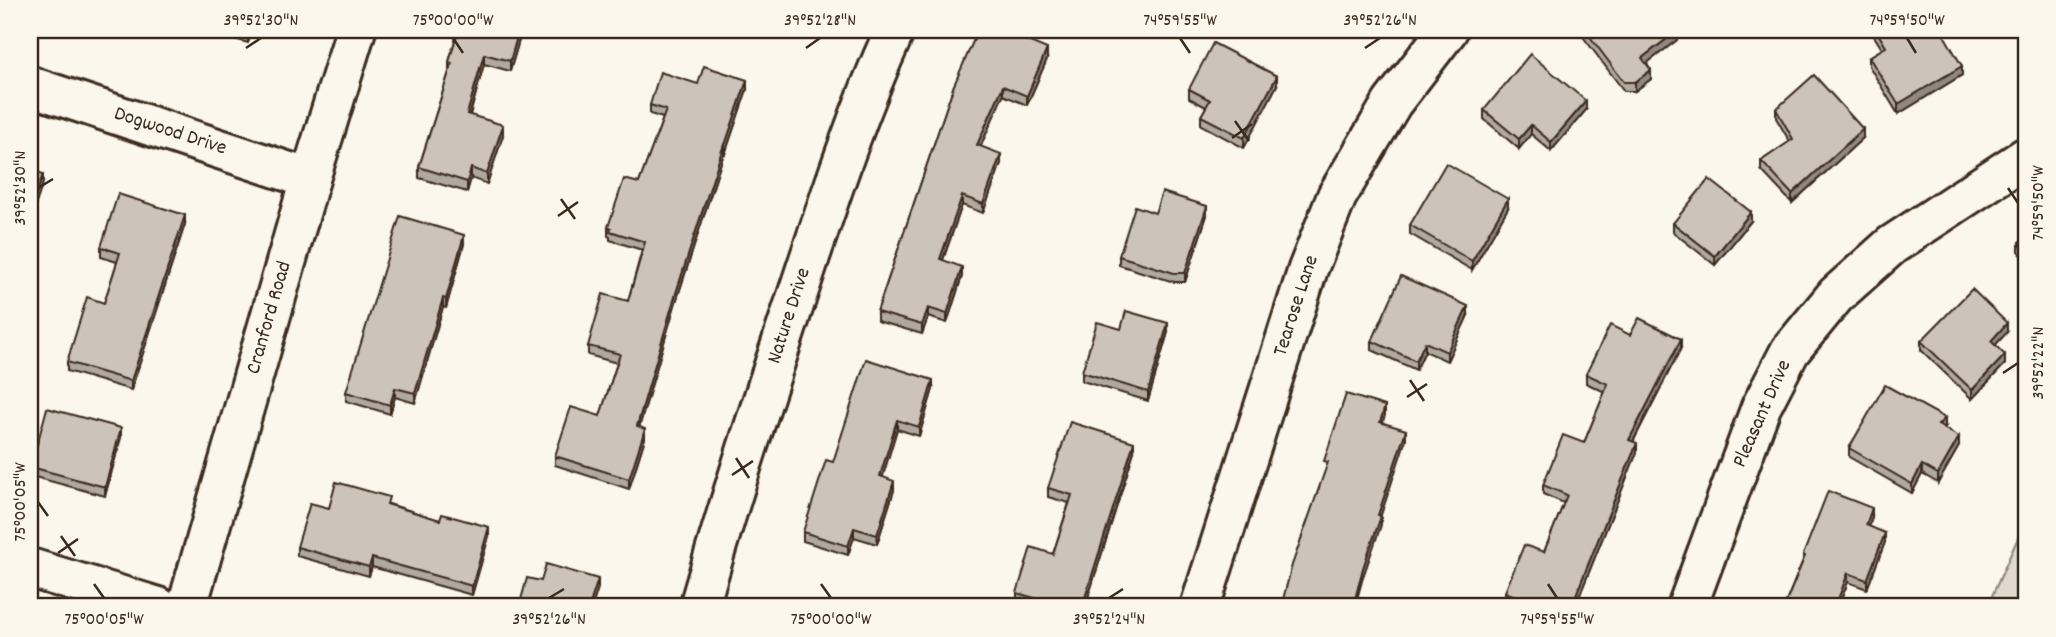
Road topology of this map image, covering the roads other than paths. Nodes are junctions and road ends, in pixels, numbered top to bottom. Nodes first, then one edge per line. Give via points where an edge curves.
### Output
1 (356, 30) edge
2 (895, 30) edge
3 (1448, 30) edge
4 (30, 86) edge
5 (2026, 157) edge
6 (310, 179) junction
7 (30, 568) edge
8 (158, 607) edge
9 (187, 607) edge
10 (699, 607) edge
11 (1200, 607) edge
12 (1687, 607) edge

1 - 6 street, Cranford Road
2 - 10 street, Nature Drive via 838,169
3 - 11 street, Tearose Lane via 1392,103 1337,196 1308,269
4 - 6 street, Dogwood Drive
5 - 12 street, Pleasant Drive via 1892,245 1836,295 1790,351 1761,407
6 - 9 street, Cranford Road
7 - 8 street

